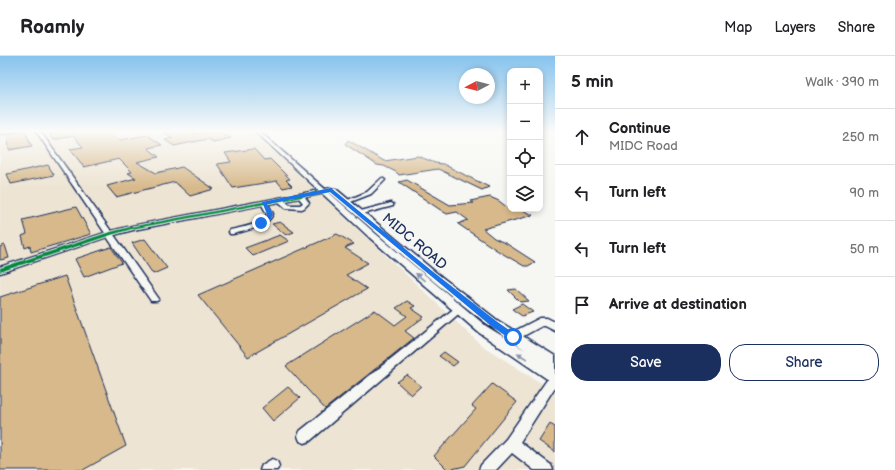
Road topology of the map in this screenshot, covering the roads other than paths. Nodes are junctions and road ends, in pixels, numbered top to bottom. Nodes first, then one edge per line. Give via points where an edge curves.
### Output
1 (52, 150) edge
2 (280, 150) edge
3 (285, 150) edge
4 (382, 180) dead end
5 (327, 191) junction
6 (301, 196) junction
7 (281, 200) junction
8 (346, 202) junction
9 (264, 203) junction
10 (391, 206) dead end
11 (359, 213) junction
12 (233, 232) dead end
13 (109, 234) junction
14 (0, 270) edge
15 (154, 299) dead end
16 (459, 309) junction
17 (555, 327) edge
18 (513, 337) junction
19 (501, 343) junction
20 (554, 361) edge
21 (555, 377) edge
22 (305, 436) dead end
23 (511, 444) junction
24 (486, 470) edge
25 (546, 470) edge

1 - 13 street
2 - 5 main road, MIDC ROAD
3 - 5 main road, MIDC ROAD
4 - 8 street via 369,193
5 - 6 street
5 - 8 main road, MIDC ROAD
16 -> 5 main road, MIDC ROAD
6 - 7 street
6 - 7 street via 306,203 297,208 288,207
7 - 9 street
8 - 11 main road, MIDC ROAD
9 - 12 street via 270,214 269,218
9 - 13 street
10 - 11 street
11 - 18 main road, MIDC ROAD via 430,273
13 - 14 street
13 - 15 street
16 - 19 main road, MIDC ROAD
16 - 22 street
17 - 18 street via 547,322 540,322
18 - 19 street
18 - 20 main road, MIDC ROAD
21 -> 19 main road, MIDC ROAD
21 - 23 street
23 - 24 street
23 - 25 street

